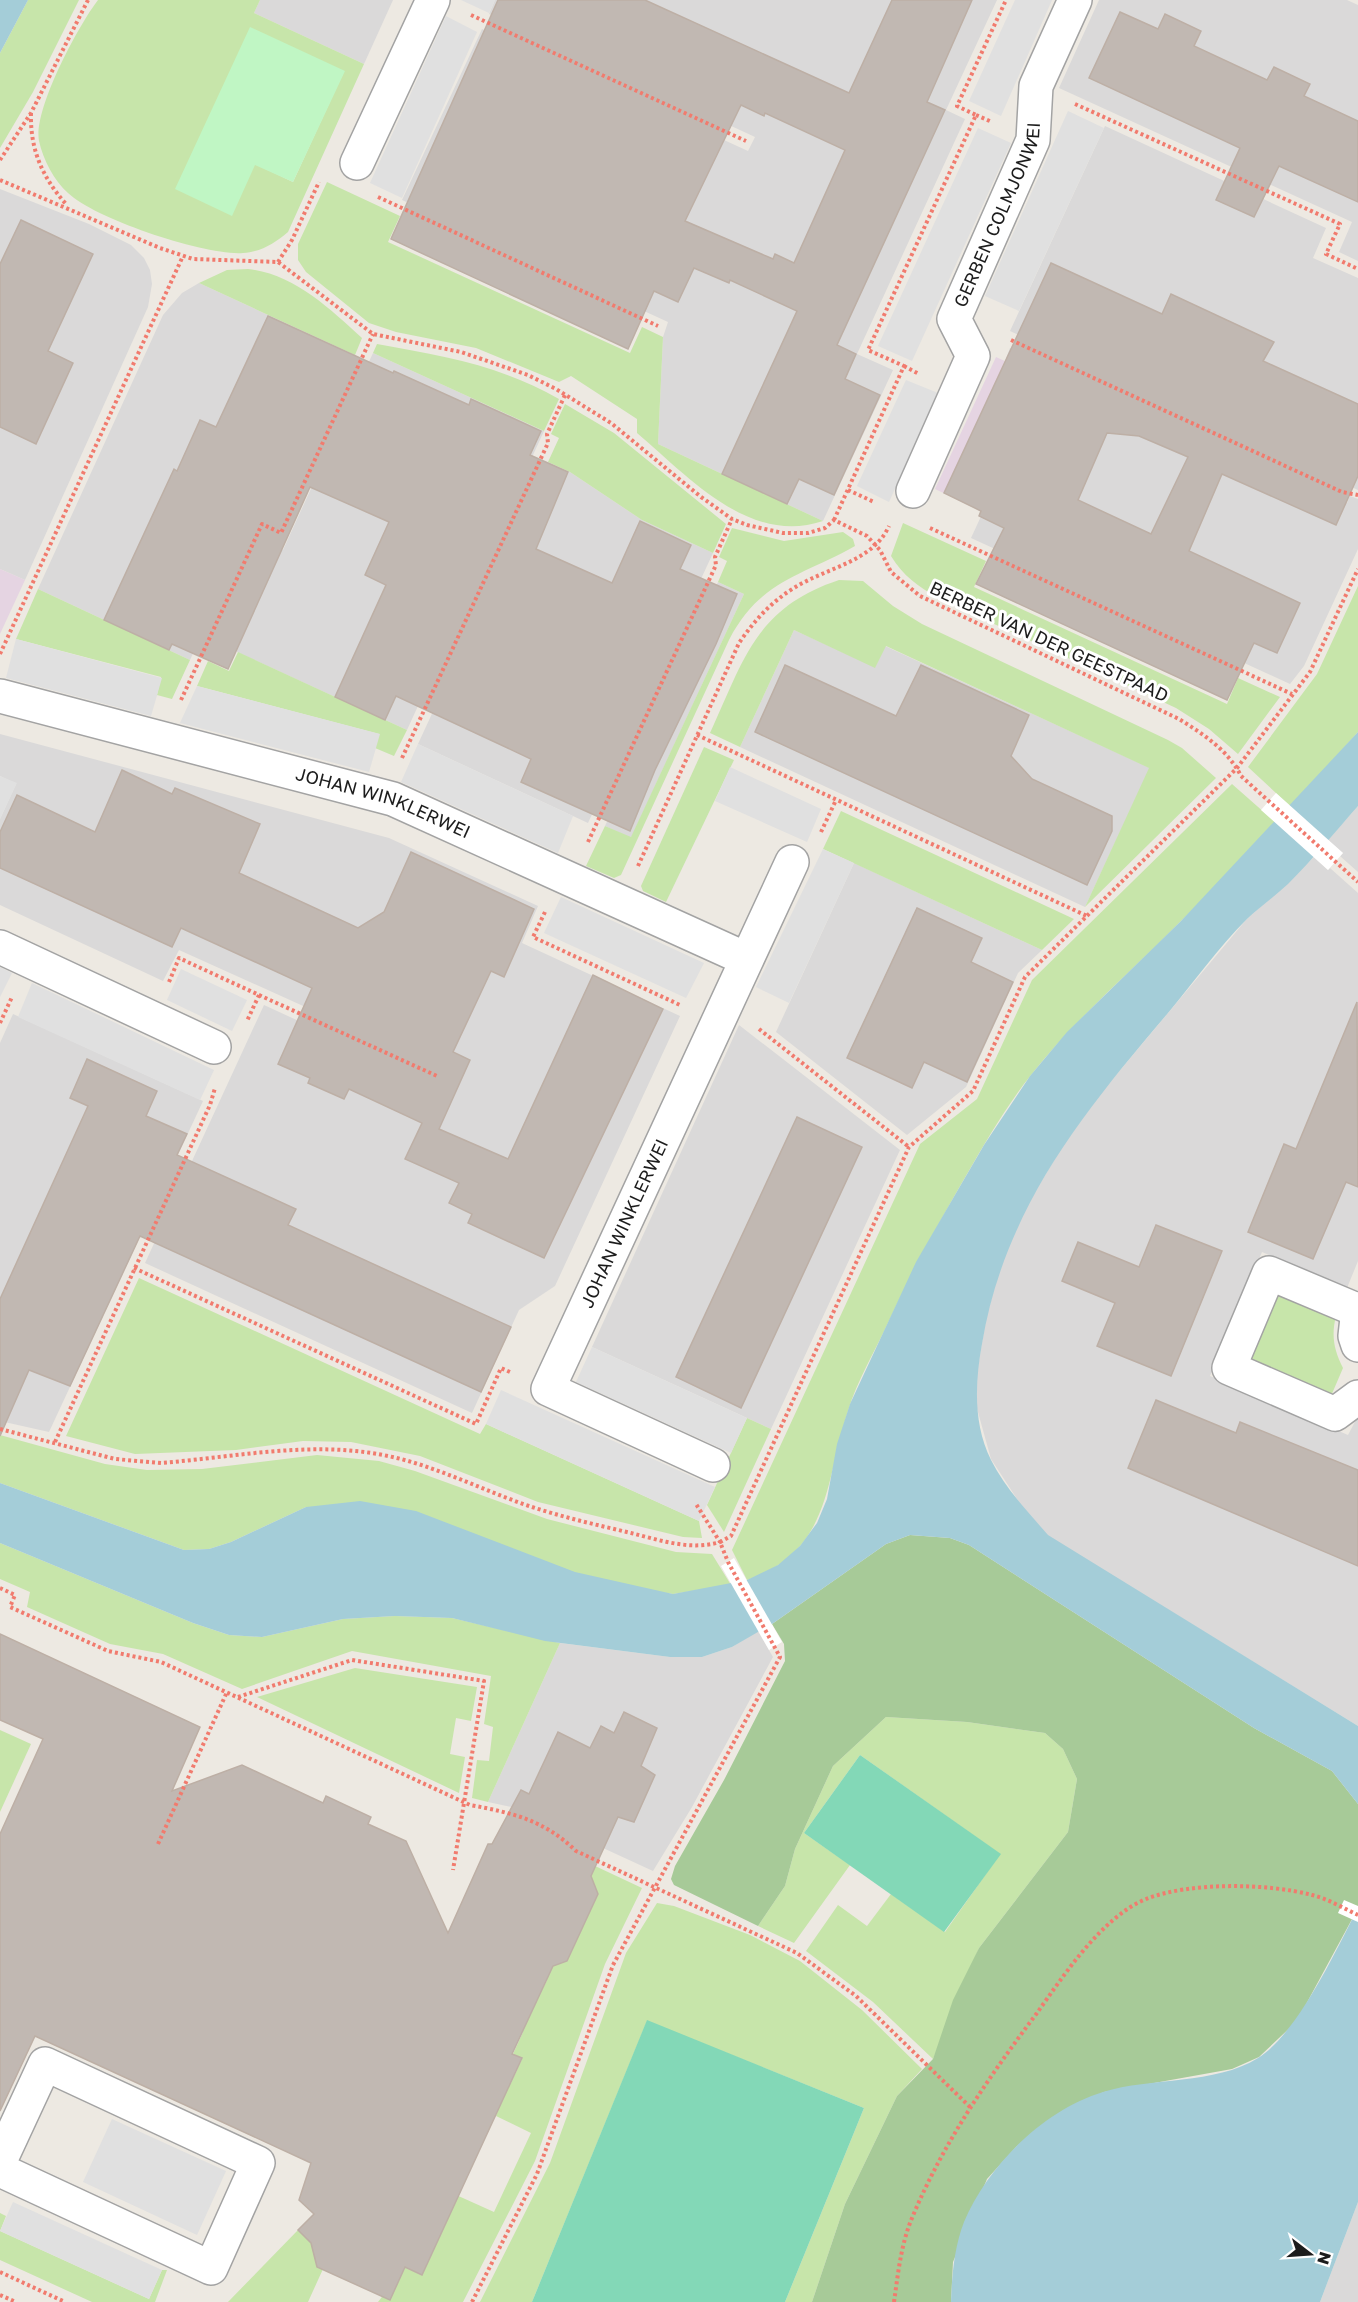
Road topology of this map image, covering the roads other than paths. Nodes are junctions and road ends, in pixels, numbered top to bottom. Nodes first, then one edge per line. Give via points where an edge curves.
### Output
1 (1075, 0) edge
2 (447, 5) edge
3 (363, 178) road end
4 (904, 502) road end
5 (0, 696) edge
6 (792, 862) dead end
7 (0, 947) edge
8 (746, 959) junction
9 (214, 1047) dead end
10 (1358, 1309) edge
11 (1358, 1345) edge
12 (1358, 1397) edge
13 (713, 1465) road end
14 (0, 2161) edge
15 (0, 2170) edge

1 - 4 street, GERBEN COLMJONWEI via 1036,86 1033,140 954,319 973,356
2 - 3 street
5 - 8 street, JOHAN WINKLERWEI via 384,797
6 - 8 street, JOHAN WINKLERWEI
7 - 9 street
8 - 13 street, JOHAN WINKLERWEI via 548,1389
10 - 11 street via 1354,1336
10 - 12 street via 1269,1273 1229,1368 1335,1414
14 - 15 street via 45,2064 258,2163 211,2268

